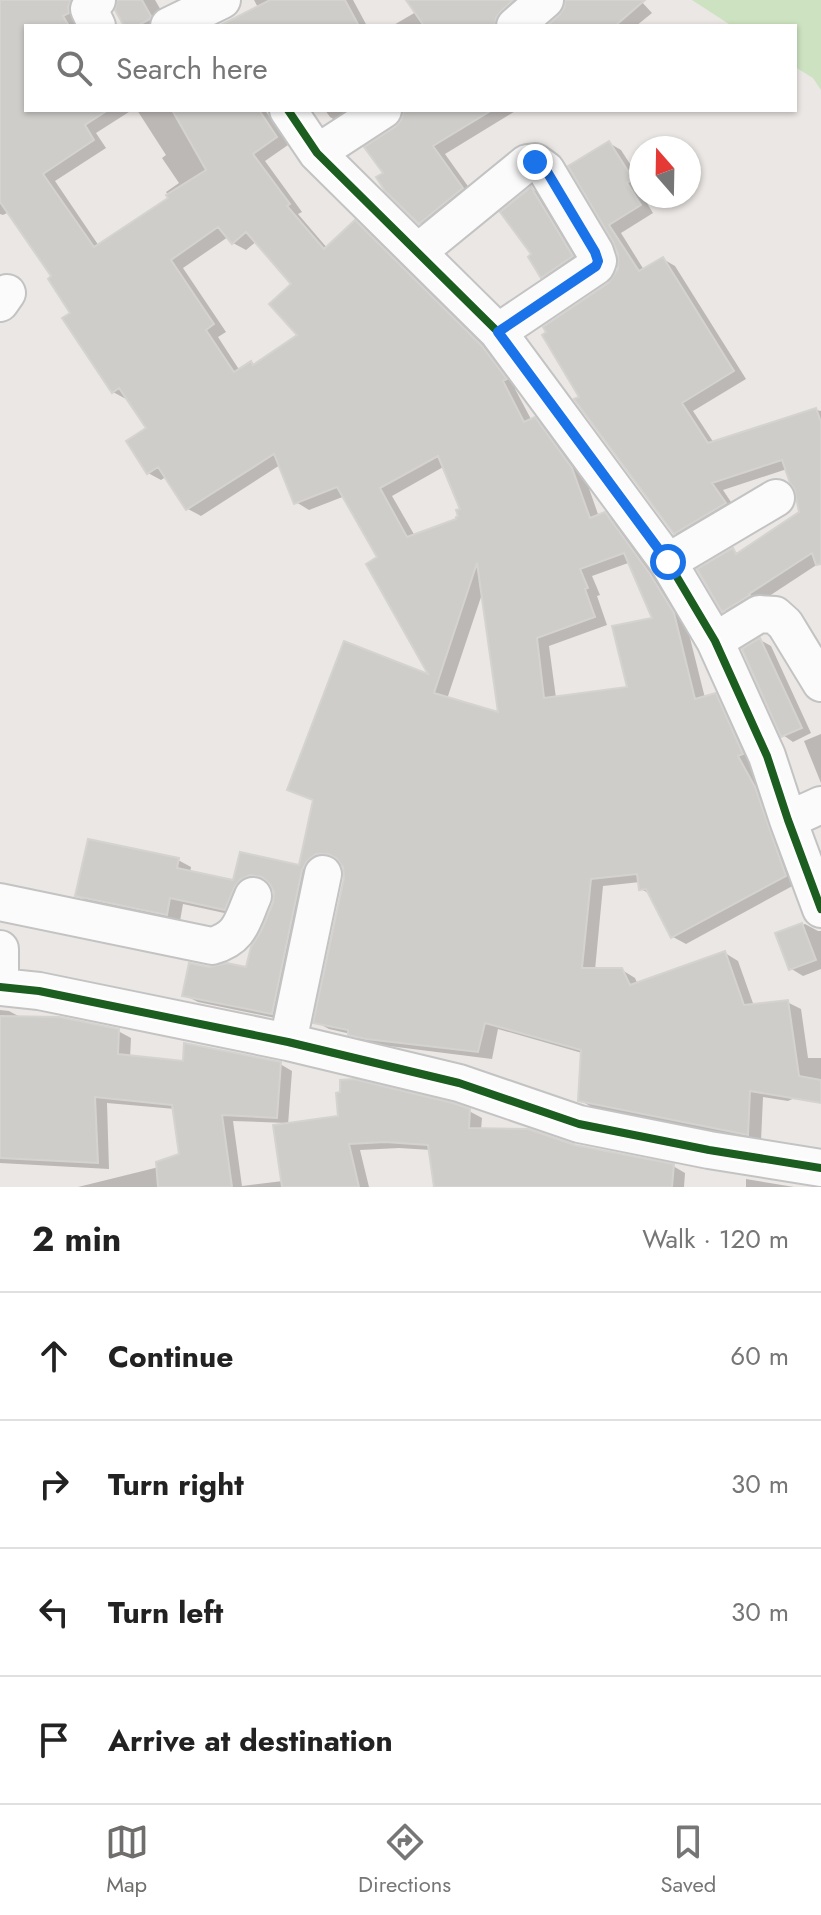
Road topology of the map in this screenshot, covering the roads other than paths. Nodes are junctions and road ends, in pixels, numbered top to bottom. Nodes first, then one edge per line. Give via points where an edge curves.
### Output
1 (97, 0) edge
2 (222, 0) edge
3 (545, 0) edge
4 (96, 24) edge
5 (173, 24) edge
6 (233, 24) edge
7 (517, 24) edge
8 (289, 112) edge
9 (380, 112) edge
10 (317, 153) junction
11 (418, 252) junction
12 (498, 332) junction
13 (776, 498) dead end
14 (668, 562) junction
15 (715, 641) junction
16 (821, 683) edge
17 (821, 805) edge
18 (788, 820) junction
19 (323, 874) dead end
20 (253, 896) dead end
21 (819, 898) edge
22 (0, 902) edge
23 (0, 949) edge
24 (0, 976) edge
25 (0, 987) edge
26 (288, 1042) junction
27 (821, 1168) edge

1 - 4 street via 89,9
2 - 5 street
2 - 6 street
3 - 7 street
8 - 10 street
9 - 10 street
10 - 11 street
11 - 12 street
11 - 12 street via 527,163 546,170 598,261
12 - 14 street
13 - 14 street
14 - 15 street
15 - 16 street via 759,614 775,615
15 - 18 street via 767,756
17 - 18 street
18 - 21 street
19 - 26 street
20 - 22 street via 238,930 228,942 212,946
23 - 24 street
25 - 26 street
26 - 27 street via 459,1083 579,1124

